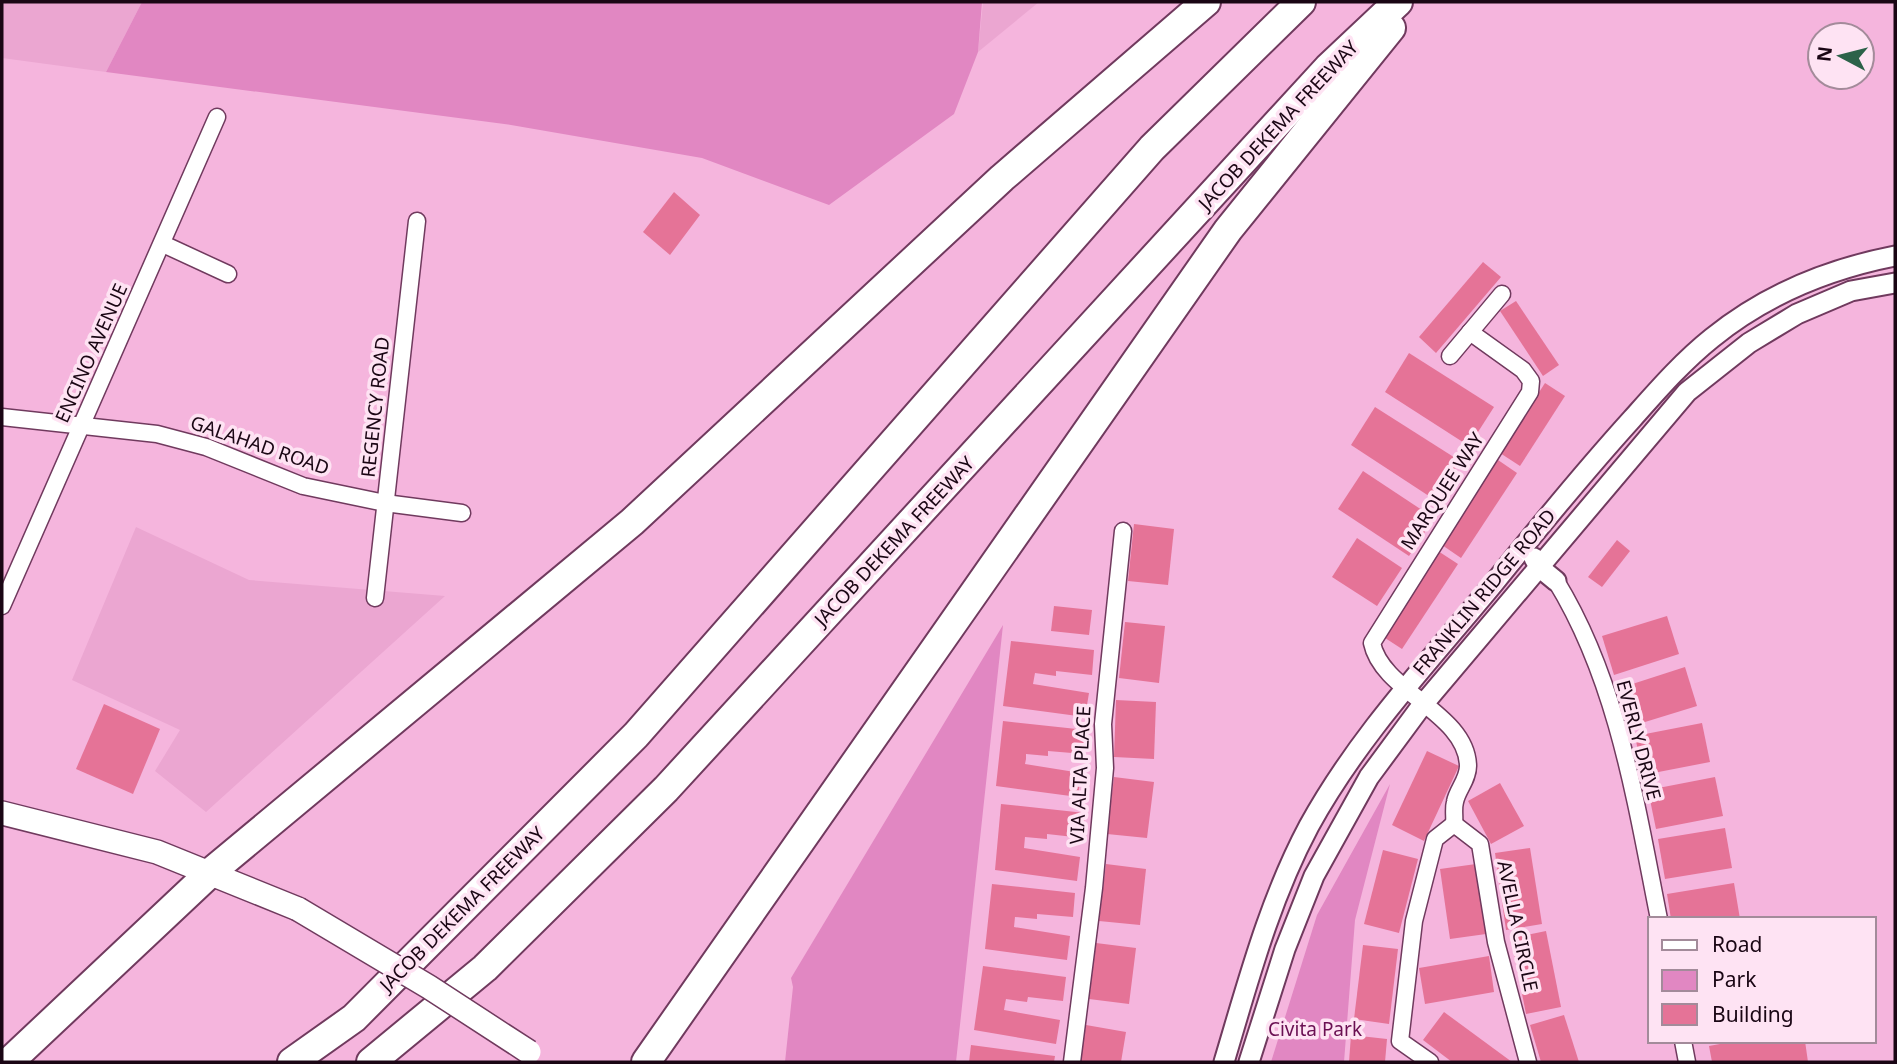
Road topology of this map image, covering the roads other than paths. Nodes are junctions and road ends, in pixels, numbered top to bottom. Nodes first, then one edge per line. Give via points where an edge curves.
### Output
1 (1206, 2) edge
2 (1301, 2) edge
3 (1398, 2) edge
4 (1413, 2) edge
5 (217, 117) dead end
6 (416, 221) dead end
7 (163, 244) junction
8 (1895, 256) edge
9 (228, 274) dead end
10 (1895, 283) edge
11 (1502, 294) dead end
12 (1779, 296) junction
13 (1470, 332) junction
14 (1714, 337) junction
15 (1450, 356) dead end
16 (1732, 356) junction
17 (1687, 393) junction
18 (2, 417) edge
19 (81, 428) junction
20 (1567, 494) junction
21 (385, 503) junction
22 (462, 513) dead end
23 (1123, 531) dead end
24 (1539, 567) junction
25 (1556, 581) joint
26 (375, 598) dead end
27 (2, 606) edge
28 (1458, 625) junction
29 (1404, 687) junction
30 (1424, 704) junction
31 (1381, 759) junction
32 (2, 813) edge
33 (1454, 824) junction
34 (211, 872) junction
35 (1659, 917) edge
36 (1683, 1043) edge
37 (535, 1057) edge
38 (9, 1062) edge
39 (292, 1062) edge
40 (371, 1062) edge
41 (646, 1062) edge
42 (1072, 1062) edge
43 (1224, 1062) edge
44 (1249, 1062) edge
45 (1430, 1062) edge
46 (1528, 1062) edge
47 (1687, 1062) edge

1 - 34 highway via 1002,178 632,522
2 - 39 highway, JACOB DEKEMA FREEWAY via 1152,148 636,734 354,1018
3 - 40 highway, JACOB DEKEMA FREEWAY via 1328,68 666,789 485,968
4 - 41 highway via 1228,230
5 - 7 street, ENCINO AVENUE
6 - 21 street, REGENCY ROAD
7 - 9 street
7 - 19 street, ENCINO AVENUE
8 - 12 street, FRANKLIN RIDGE ROAD via 1831,272
10 - 16 street, FRANKLIN RIDGE ROAD via 1851,291 1822,303 1772,328
11 - 13 street
12 - 14 street, FRANKLIN RIDGE ROAD
12 - 16 street via 1768,313 1733,336
13 - 15 street
13 - 29 street, MARQUEE WAY via 1524,370 1531,381 1530,392 1374,636 1375,656
14 - 17 street via 1719,347 1715,358
14 - 20 street, FRANKLIN RIDGE ROAD via 1668,379
16 - 17 street, FRANKLIN RIDGE ROAD
17 - 24 street, FRANKLIN RIDGE ROAD
18 - 19 street, GALAHAD ROAD
19 - 21 street, GALAHAD ROAD via 156,434 206,447 303,486
19 - 27 street, ENCINO AVENUE
20 - 24 street via 1566,508 1537,547 1534,559
20 - 28 street, FRANKLIN RIDGE ROAD
21 - 22 street, GALAHAD ROAD
21 - 26 street, REGENCY ROAD
23 - 42 street, VIA ALTA PLACE via 1103,724 1105,768 1094,888
24 - 25 street
24 - 30 street, FRANKLIN RIDGE ROAD
25 - 35 street, EVERLY DRIVE via 1581,622 1626,757
28 - 29 street, FRANKLIN RIDGE ROAD
28 - 30 street via 1450,649 1419,687
29 - 30 street, MARQUEE WAY
29 - 31 street via 1412,701 1382,747
29 - 43 street, FRANKLIN RIDGE ROAD via 1343,769 1295,855 1263,934
30 - 31 street, FRANKLIN RIDGE ROAD
30 - 33 street, MARQUEE WAY via 1443,719 1466,758 1468,768 1455,800
31 - 44 street, FRANKLIN RIDGE ROAD via 1314,876 1285,948
32 - 34 main road via 157,852
33 - 45 street via 1435,839 1408,957 1400,1041
33 - 46 street, AVELLA CIRCLE via 1480,844 1496,943
34 - 37 main road, bridge via 298,909 429,986
34 - 38 highway
36 - 47 street

